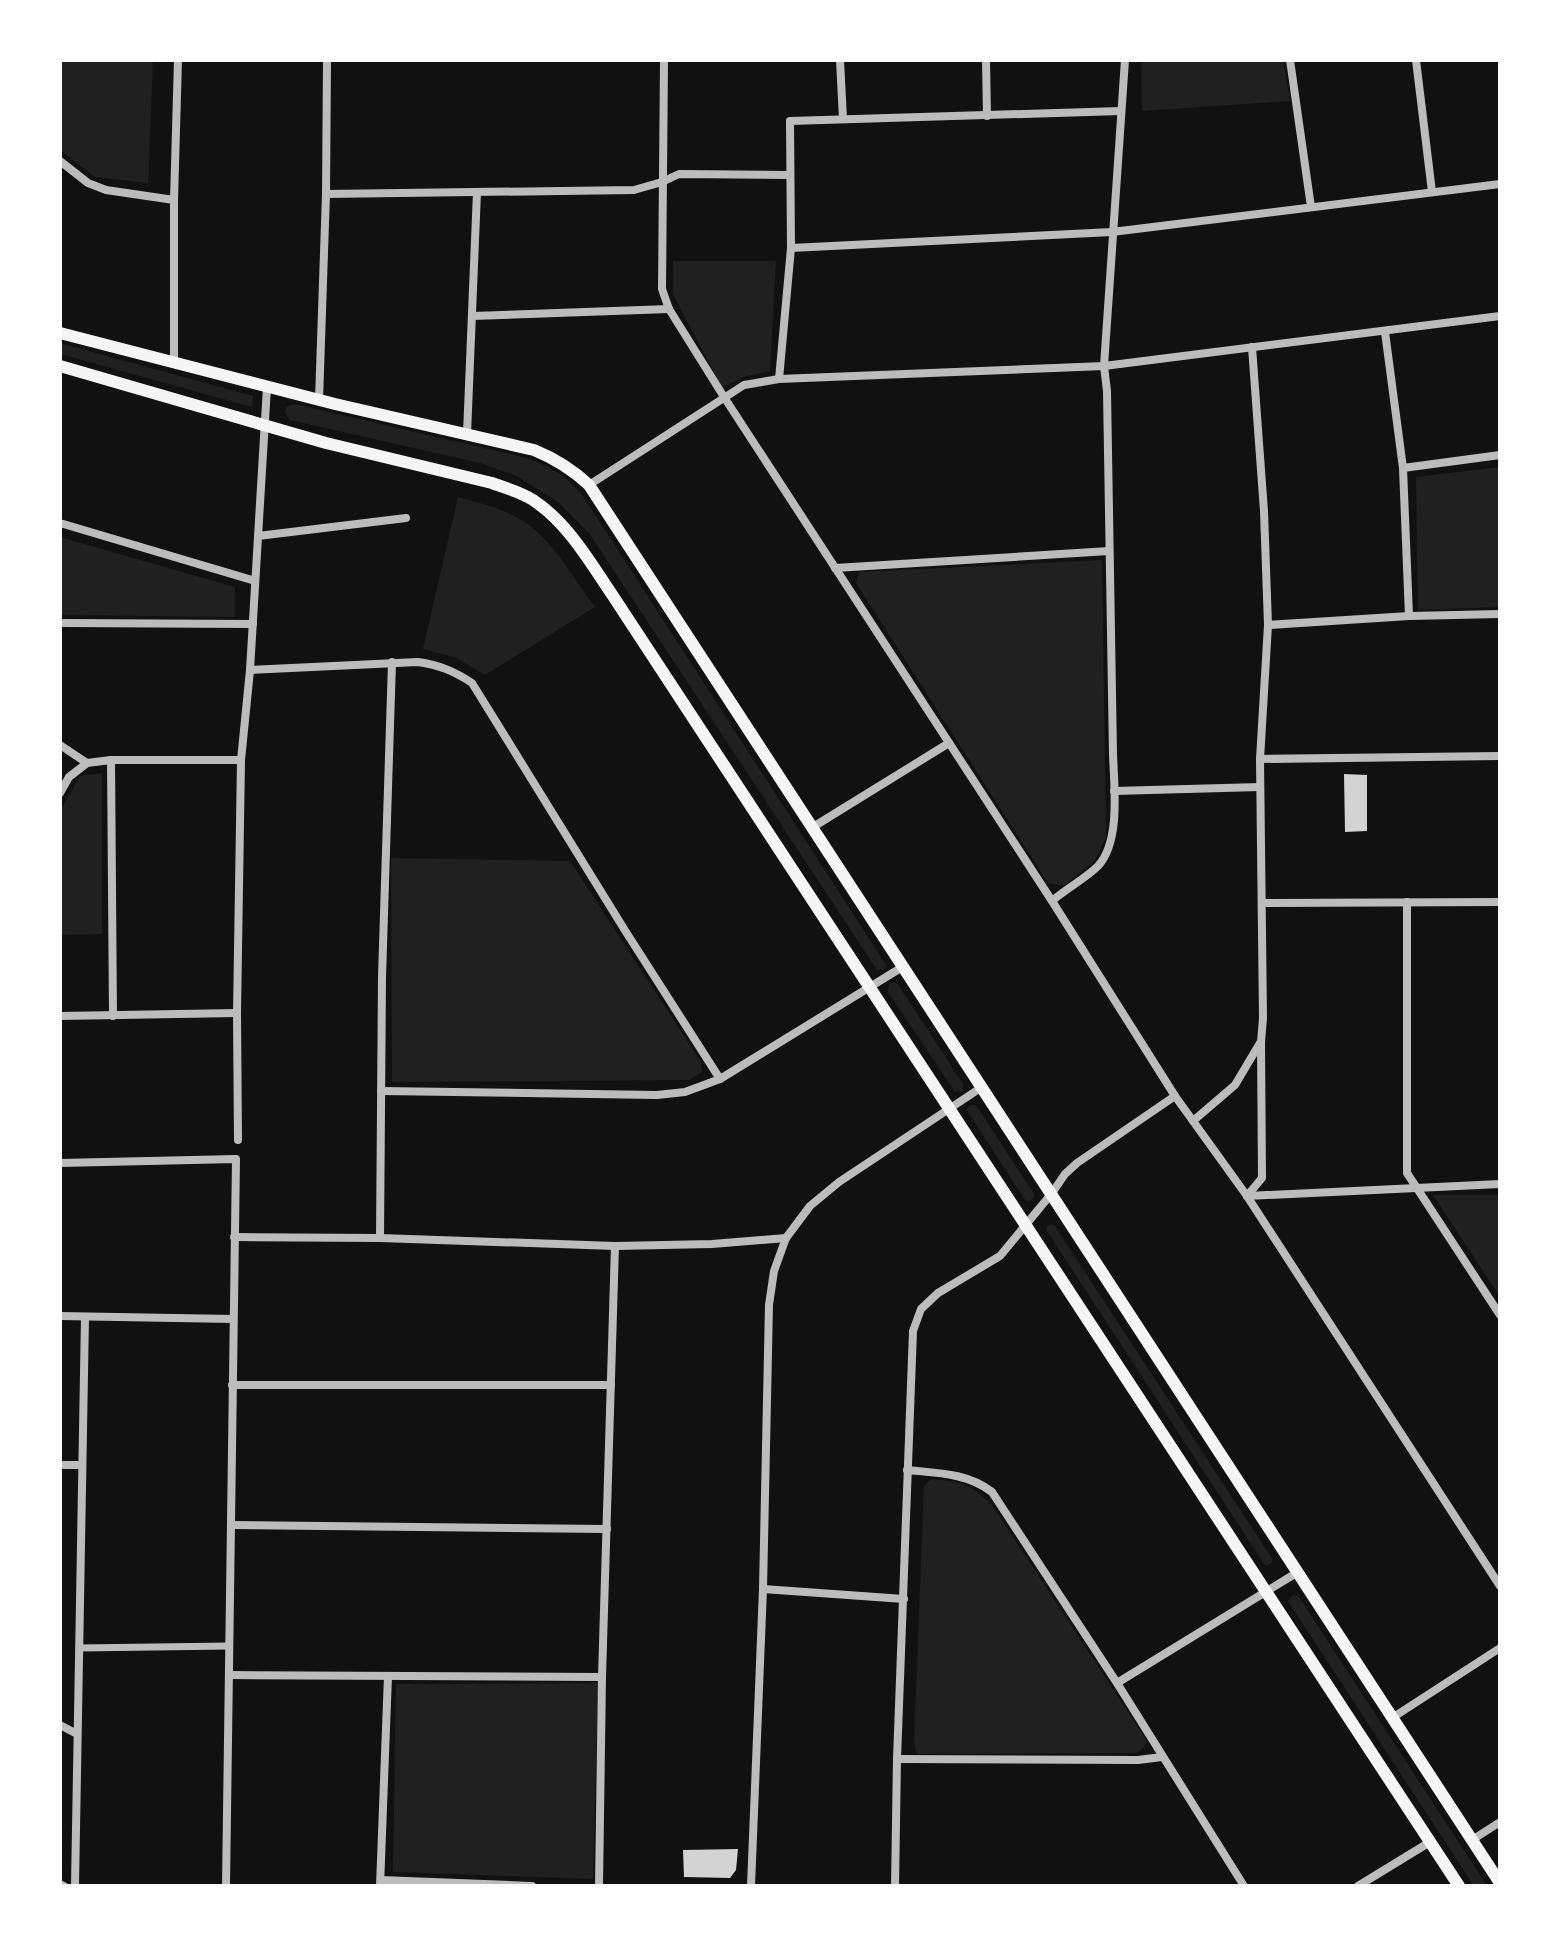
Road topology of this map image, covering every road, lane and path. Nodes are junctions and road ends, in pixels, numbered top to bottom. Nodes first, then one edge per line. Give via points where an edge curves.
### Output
1 (178, 60) edge
2 (327, 60) edge
3 (664, 60) edge
4 (840, 60) edge
5 (986, 60) edge
6 (1125, 60) edge
7 (1290, 60) edge
8 (1416, 60) edge
9 (1121, 111) junction
10 (987, 116) junction
11 (843, 119) junction
12 (60, 161) edge
13 (790, 175) junction
14 (662, 182) junction
15 (1500, 184) edge
16 (477, 192) junction
17 (1432, 192) junction
18 (326, 194) junction
19 (174, 200) junction
20 (1311, 207) junction
21 (1112, 232) junction
22 (791, 248) junction
23 (669, 309) junction
24 (472, 316) junction
25 (1500, 316) edge
26 (1385, 332) junction
27 (60, 333) edge
28 (1252, 347) junction
29 (174, 363) junction
30 (60, 366) edge
31 (1104, 366) junction
32 (779, 379) junction
33 (267, 387) junction
34 (724, 397) junction
35 (319, 400) junction
36 (265, 425) junction
37 (467, 434) junction
38 (1500, 455) edge
39 (1403, 468) junction
40 (589, 485) junction
41 (406, 518) dead end
42 (60, 523) edge
43 (258, 536) junction
44 (1109, 551) junction
45 (835, 568) junction
46 (255, 581) junction
47 (1500, 614) edge
48 (1409, 616) junction
49 (60, 623) edge
50 (253, 624) junction
51 (1268, 625) junction
52 (392, 662) junction
53 (250, 670) junction
54 (949, 743) junction
55 (60, 745) edge
56 (1500, 756) edge
57 (1260, 759) junction
58 (111, 760) junction
59 (241, 760) junction
60 (87, 763) junction
61 (1260, 787) junction
62 (1114, 791) junction
63 (60, 793) edge
64 (813, 827) junction
65 (1052, 901) junction
66 (1407, 902) junction
67 (1500, 902) edge
68 (1262, 903) junction
69 (904, 966) junction
70 (870, 987) junction
71 (237, 1013) junction
72 (60, 1016) edge
73 (113, 1016) junction
74 (1261, 1042) junction
75 (720, 1079) junction
76 (982, 1087) junction
77 (381, 1091) junction
78 (1175, 1096) junction
79 (949, 1108) junction
80 (1193, 1121) junction
81 (238, 1140) dead end
82 (60, 1163) edge
83 (1500, 1184) edge
84 (1415, 1187) junction
85 (1052, 1193) junction
86 (1247, 1196) junction
87 (1026, 1225) junction
88 (234, 1237) junction
89 (380, 1238) junction
90 (786, 1238) junction
91 (615, 1246) junction
92 (1500, 1315) edge
93 (60, 1316) edge
94 (85, 1317) junction
95 (233, 1319) junction
96 (232, 1385) junction
97 (611, 1385) junction
98 (60, 1465) edge
99 (82, 1465) junction
100 (907, 1470) junction
101 (231, 1525) junction
102 (607, 1529) junction
103 (1298, 1572) junction
104 (1500, 1586) edge
105 (763, 1589) junction
106 (1267, 1592) junction
107 (904, 1599) junction
108 (229, 1646) junction
109 (79, 1648) junction
110 (1500, 1648) edge
111 (229, 1675) junction
112 (388, 1676) junction
113 (602, 1677) junction
114 (1117, 1683) junction
115 (1392, 1718) junction
116 (60, 1725) edge
117 (77, 1734) junction
118 (1162, 1757) junction
119 (897, 1759) junction
120 (1500, 1822) edge
121 (1472, 1840) junction
122 (1430, 1842) junction
123 (380, 1883) edge
124 (1500, 1883) edge
125 (75, 1886) edge
126 (226, 1886) edge
127 (532, 1886) edge
128 (599, 1886) edge
129 (751, 1886) edge
130 (895, 1886) edge
131 (1244, 1886) edge
132 (1358, 1886) edge
133 (1459, 1886) edge

1 - 19 street
2 - 18 street
3 - 14 street
4 - 11 street
5 - 10 street
6 - 9 street
7 - 20 street
8 - 17 street
9 - 10 street
9 - 21 street
10 - 11 street
11 - 13 street via 790,121
12 - 19 street via 96,187
13 - 14 street via 679,174
13 - 22 street
14 - 16 street via 634,190
14 - 23 street via 662,289
15 - 17 street
16 - 18 street
16 - 24 street
17 - 20 street
18 - 35 street
19 - 29 street
20 - 21 street
21 - 22 street
21 - 31 street
22 - 32 street
23 - 24 street
23 - 34 street
24 - 37 street
25 - 26 street
26 - 28 street
26 - 39 street
27 - 29 main road
28 - 31 street
28 - 51 street
29 - 33 main road
30 - 36 main road
31 - 32 street
31 - 44 street
32 - 34 street via 744,385
33 - 35 main road
33 - 36 street
34 - 40 street
34 - 45 street
35 - 37 main road
36 - 43 street
36 - 70 main road via 492,483 549,512 613,596
37 - 40 main road via 534,450
38 - 39 street
39 - 48 street
40 - 64 main road
41 - 43 street
42 - 46 street
43 - 46 street
44 - 45 street
44 - 62 street
45 - 54 street
46 - 50 street
47 - 48 street
48 - 51 street
49 - 50 street
50 - 53 street
51 - 57 street
52 - 53 street
52 - 75 street via 436,664 472,683
52 - 77 street
53 - 59 street
54 - 64 street
54 - 65 street
55 - 60 street
56 - 57 street
57 - 61 street
58 - 59 street
58 - 60 street
58 - 73 street
59 - 71 street
60 - 63 street via 69,777
61 - 62 street
61 - 68 street
62 - 65 street via 1112,840 1099,865
64 - 69 main road
65 - 78 street
66 - 67 street
66 - 68 street
66 - 84 street via 1407,1173
68 - 74 street
69 - 70 street
69 - 76 main road
70 - 75 street
70 - 79 main road
71 - 73 street
71 - 81 street
72 - 73 street
74 - 80 street via 1235,1085
74 - 86 street via 1262,1178
75 - 77 street via 657,1095
76 - 79 street
76 - 85 main road
77 - 89 street
78 - 80 street
78 - 85 street via 1077,1163
79 - 87 main road
79 - 90 street via 839,1182 810,1206
80 - 86 street
82 - 88 street via 236,1159
83 - 84 street
84 - 86 street
84 - 92 street
85 - 87 street
85 - 103 main road
86 - 104 street
87 - 100 street via 1000,1256 921,1309 913,1331
87 - 106 main road
88 - 89 street
88 - 95 street
89 - 91 street
90 - 91 street
90 - 105 street via 769,1305
91 - 97 street
93 - 94 street
94 - 95 street
94 - 99 street
95 - 96 street
96 - 97 street
96 - 101 street
97 - 102 street
98 - 99 street
99 - 109 street
100 - 107 street
100 - 114 street via 950,1474 992,1492
101 - 102 street
101 - 108 street
102 - 113 street
103 - 106 street
103 - 115 main road
105 - 107 street
105 - 129 street
106 - 114 street
106 - 122 main road
107 - 119 street
108 - 109 street
108 - 111 street
109 - 117 street
110 - 115 street
111 - 112 street
111 - 126 street
112 - 113 street
112 - 123 street
113 - 128 street
114 - 118 street
115 - 121 main road
116 - 117 street
117 - 125 street
118 - 119 street
118 - 131 street
119 - 130 street
120 - 121 street
121 - 124 main road
122 - 132 street
122 - 133 main road
123 - 127 street

